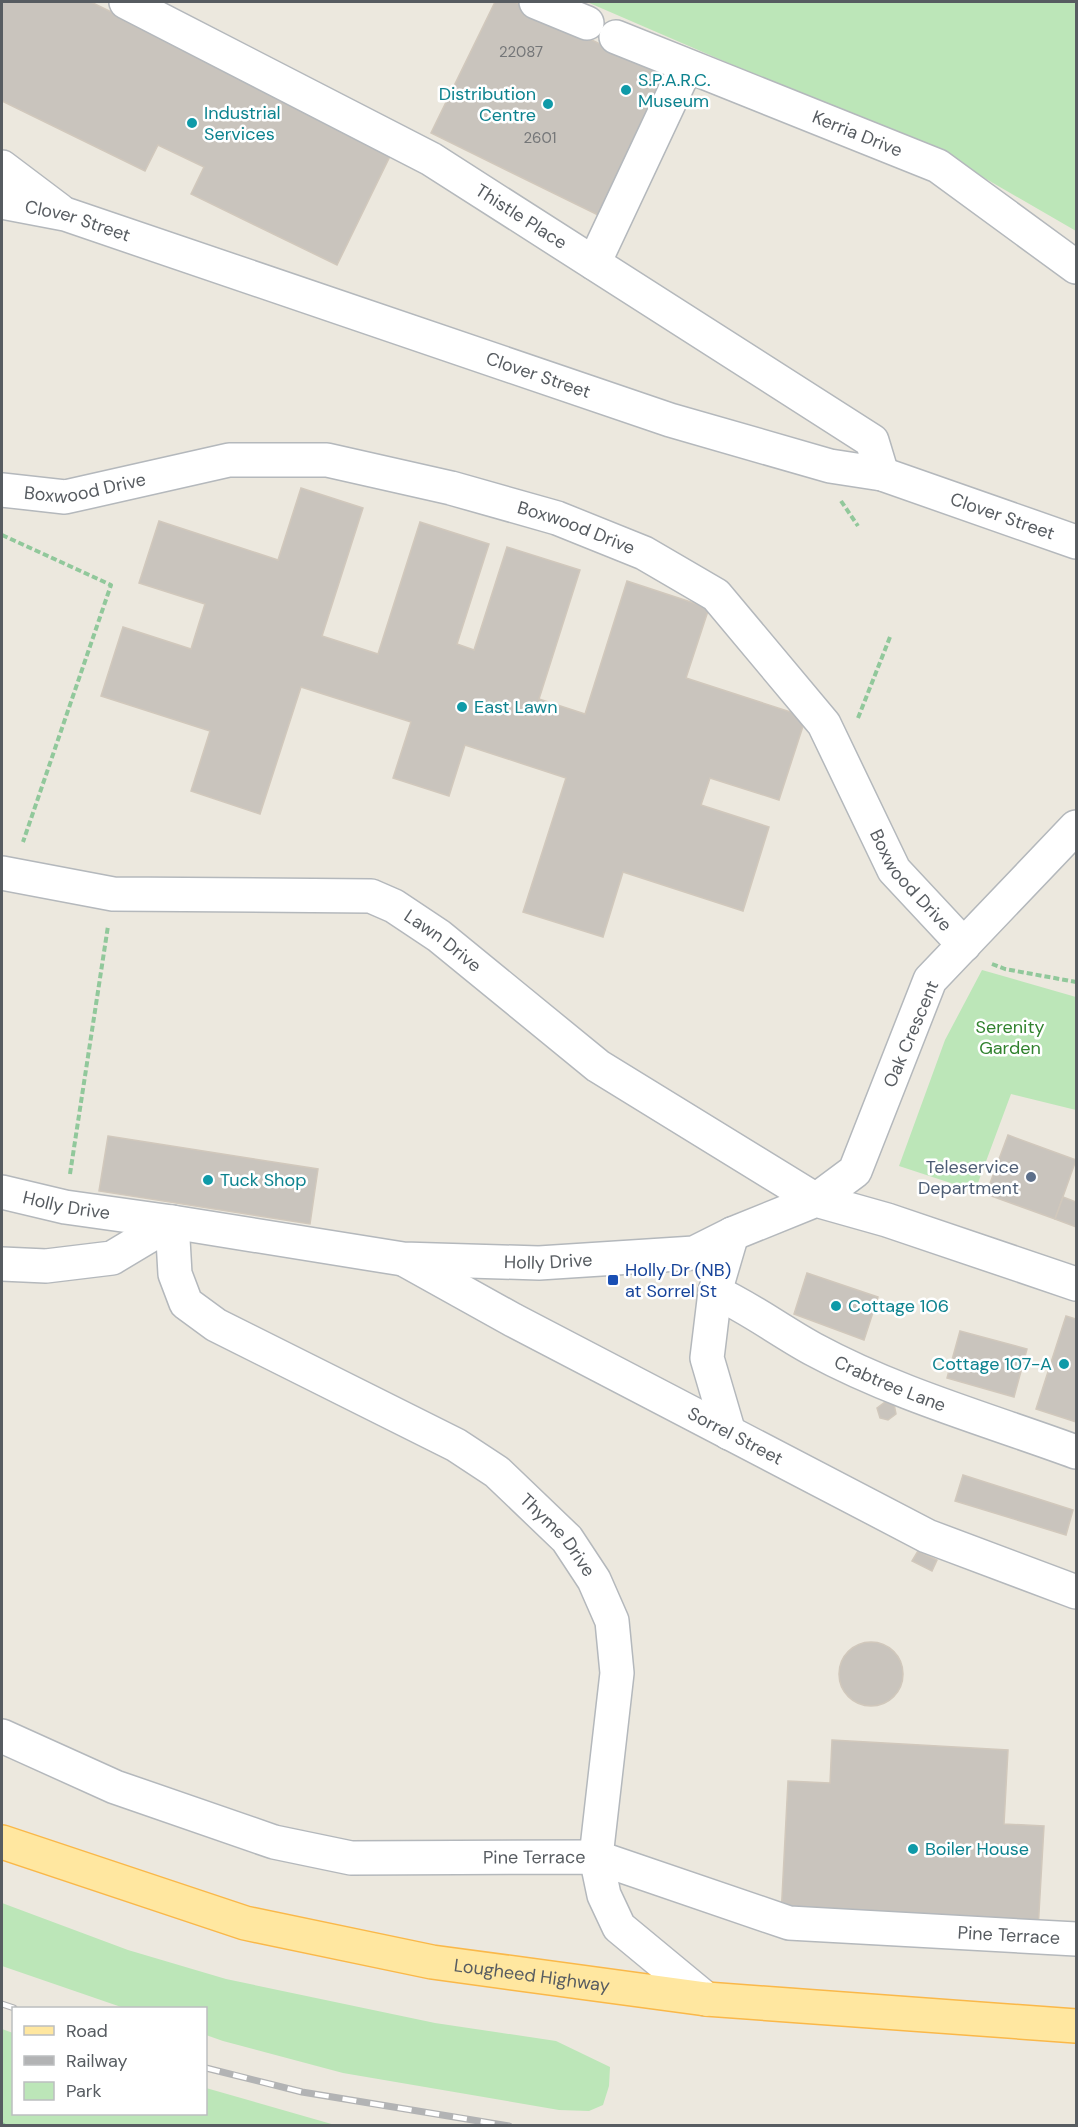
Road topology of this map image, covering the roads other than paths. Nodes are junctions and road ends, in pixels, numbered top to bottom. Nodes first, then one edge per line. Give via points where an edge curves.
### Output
1 (126, 2) edge
2 (536, 2) edge
3 (587, 23) dead end
4 (616, 37) dead end
5 (686, 67) junction
6 (2, 167) edge
7 (2, 202) edge
8 (65, 214) junction
9 (594, 263) junction
10 (1077, 267) edge
11 (882, 474) junction
12 (2, 490) edge
13 (1077, 542) edge
14 (1077, 827) edge
15 (2, 873) edge
16 (964, 945) junction
17 (2, 1192) edge
18 (816, 1200) junction
19 (172, 1222) junction
20 (732, 1234) junction
21 (403, 1259) junction
22 (2, 1264) edge
23 (1077, 1284) edge
24 (715, 1292) junction
25 (729, 1433) junction
26 (1077, 1452) edge
27 (1077, 1592) edge
28 (2, 1737) edge
29 (2, 1842) edge
30 (596, 1857) junction
31 (1077, 1939) edge
32 (706, 1999) junction
33 (1077, 2026) edge

1 - 9 street, Thistle Place via 431,159
2 - 3 street
4 - 5 street, Kerria Drive
5 - 9 street
5 - 10 street, Kerria Drive via 938,166
6 - 8 street
7 - 8 street, Clover Street
8 - 11 street, Clover Street via 670,420 830,466
9 - 11 street, Thistle Place via 872,441
11 - 13 street, Clover Street
12 - 16 street, Boxwood Drive via 65,497 229,460 327,460 451,488 557,518 644,553 716,595 824,724 894,870
14 - 16 street, Oak Crescent
15 - 18 street, Lawn Drive via 113,894 371,896 394,906 439,936 598,1066
16 - 18 street, Oak Crescent via 930,980 855,1172
17 - 19 street, Holly Drive via 65,1207
18 - 20 street, Holly Drive
18 - 23 street
19 - 21 street, Holly Drive
19 - 22 street via 112,1258 46,1266
19 - 30 street, Thyme Drive via 175,1274 186,1303 216,1325 456,1445 497,1472 567,1539 594,1580 612,1621 617,1673
20 - 21 street, Holly Drive via 694,1253 648,1257 538,1263
20 - 24 street
21 - 25 street, Sorrel Street
24 - 25 street via 707,1358
24 - 26 street, Crabtree Lane via 814,1349 899,1388
25 - 27 street, Sorrel Street via 927,1536
28 - 30 street, Pine Terrace via 114,1787 274,1842 351,1858
29 - 32 main road, Lougheed Highway via 245,1923 432,1962
30 - 31 street, Pine Terrace via 789,1923
30 - 32 street, Thyme Drive via 604,1895 619,1927
32 - 33 main road, Lougheed Highway

